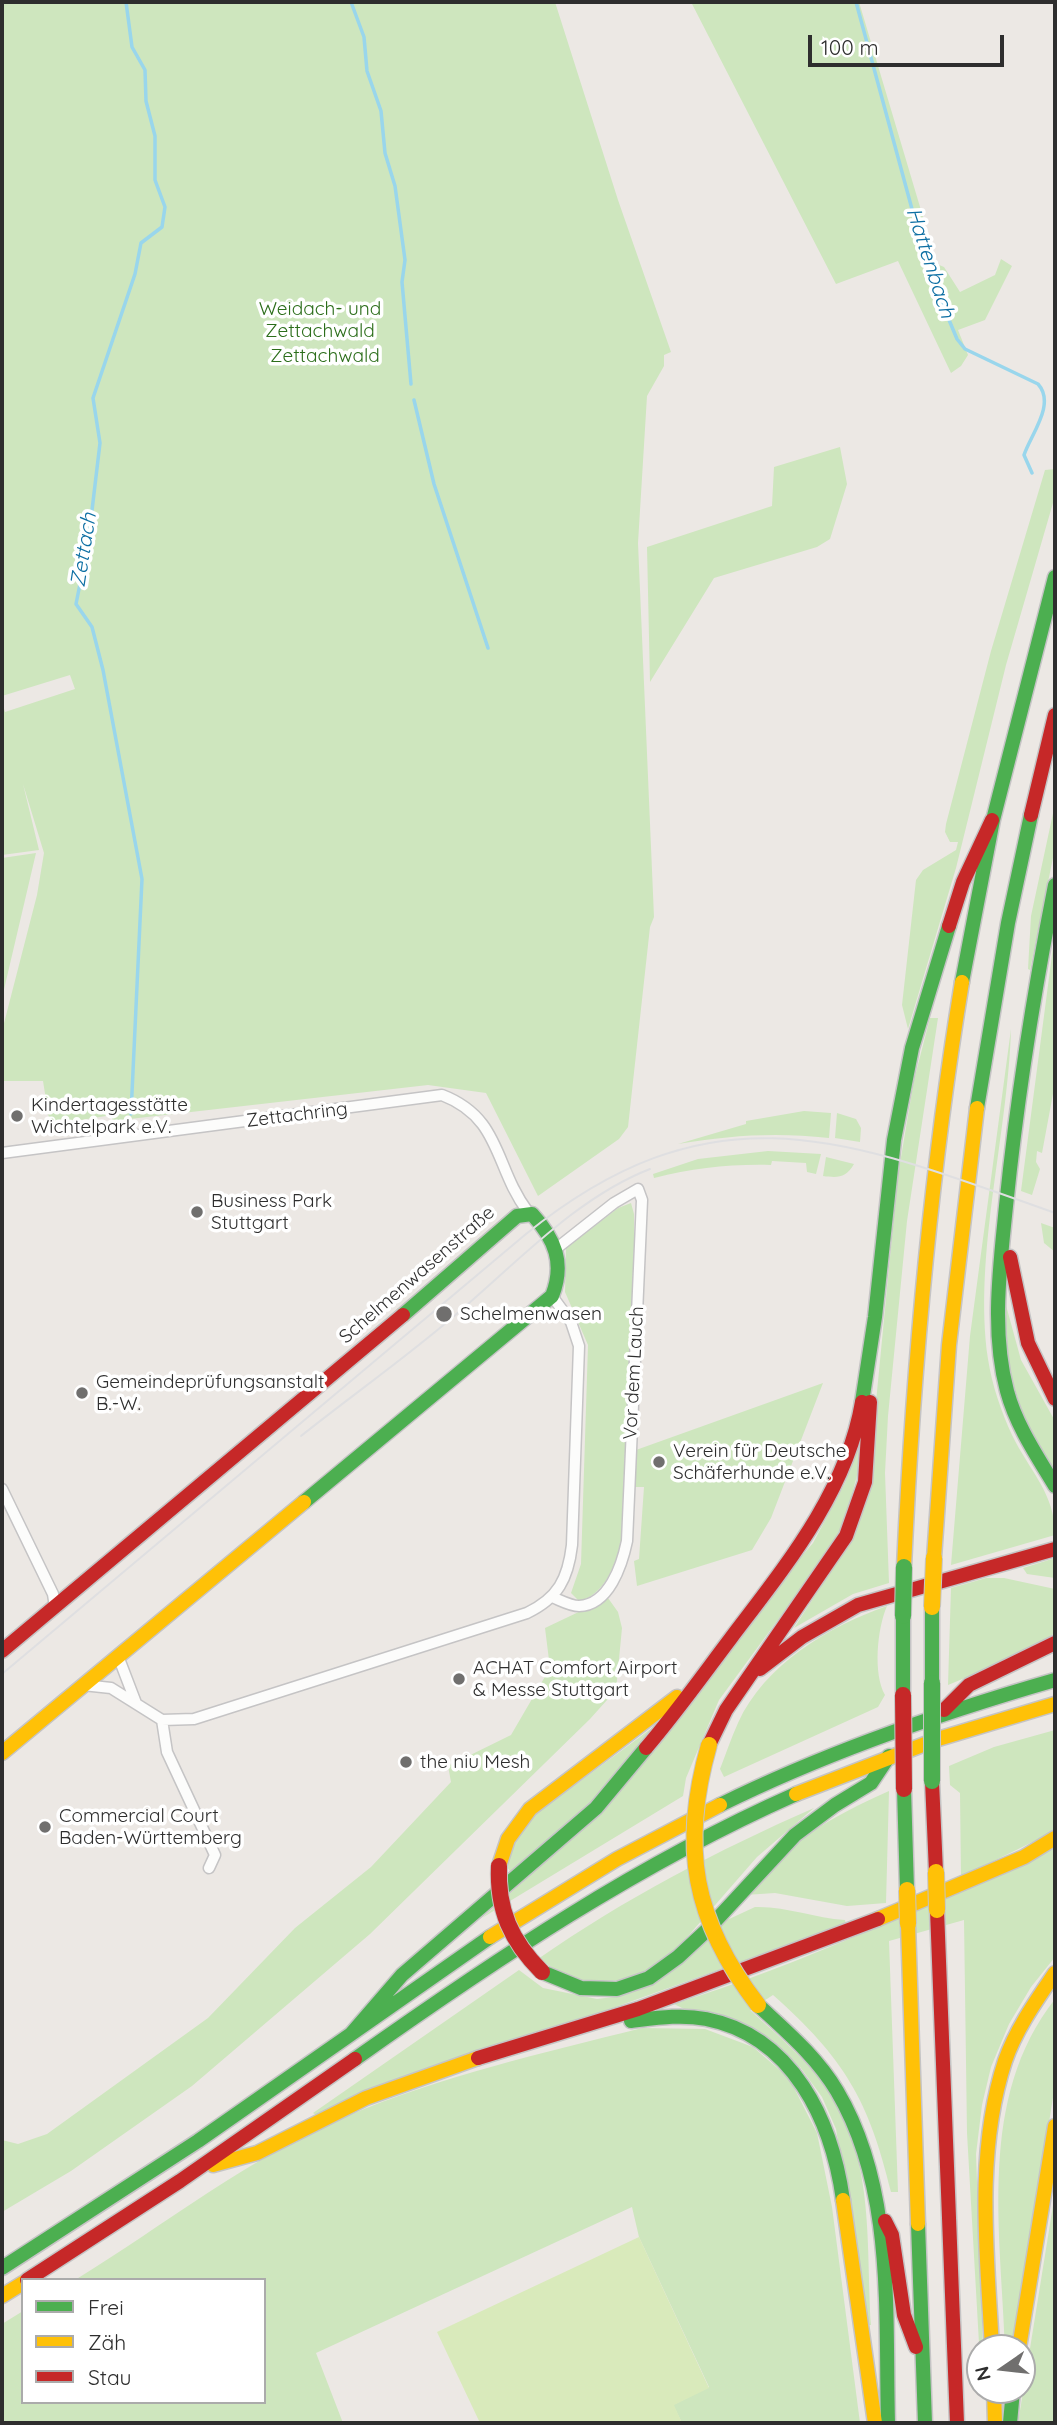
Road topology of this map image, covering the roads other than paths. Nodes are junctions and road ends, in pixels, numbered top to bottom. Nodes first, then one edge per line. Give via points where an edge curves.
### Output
1 (1055, 577) edge
2 (1055, 715) edge
3 (992, 820) junction
4 (1055, 885) edge
5 (2, 1153) edge
6 (528, 1212) junction
7 (1006, 1214) junction
8 (557, 1248) junction
9 (552, 1296) junction
10 (875, 1317) junction
11 (1055, 1399) edge
12 (1055, 1486) edge
13 (2, 1489) edge
14 (1055, 1549) edge
15 (552, 1597) junction
16 (55, 1607) junction
17 (1055, 1643) edge
18 (2, 1651) edge
19 (118, 1656) junction
20 (748, 1678) junction
21 (1055, 1680) edge
22 (83, 1685) junction
23 (695, 1685) junction
24 (1055, 1704) edge
25 (137, 1706) junction
26 (940, 1714) junction
27 (162, 1720) junction
28 (2, 1753) edge
29 (888, 1756) junction
30 (1055, 1838) edge
31 (209, 1868) dead end
32 (1055, 1973) edge
33 (578, 2026) junction
34 (351, 2034) junction
35 (1055, 2126) edge
36 (199, 2169) junction
37 (876, 2201) junction
38 (2, 2268) edge
39 (30, 2278) edge
40 (21, 2284) edge
41 (2, 2295) edge
42 (992, 2334) edge
43 (1021, 2334) edge
44 (923, 2367) junction
45 (994, 2404) edge
46 (1012, 2404) edge
47 (875, 2423) edge
48 (888, 2423) edge
49 (925, 2423) edge
50 (957, 2423) edge
51 (995, 2423) edge
52 (1010, 2423) edge

1 - 3 main road
2 - 50 main road, bridge via 1011,910 976,1108 951,1316 934,1558 932,1781
3 - 10 main road via 963,882 912,1048 894,1140
3 - 44 main road, bridge via 957,1014 927,1223 913,1370 904,1567 904,1789
4 - 7 main road via 1026,1039
5 - 6 street, Zettachring via 442,1095 464,1103 477,1115
6 - 8 main road
6 - 16 main road, Schelmenwasenstraße via 517,1216
7 - 11 main road via 1024,1331
7 - 12 main road via 999,1301 1002,1364 1016,1415
8 - 9 main road via 560,1273
8 - 15 street, Vor dem Lauch via 638,1189 642,1200 622,1562 611,1587 589,1603 577,1606
9 - 15 street via 572,1322 579,1356 569,1572
9 - 19 main road
10 - 20 main road via 867,1467 856,1515
10 - 23 main road via 860,1412 821,1511 792,1558
13 - 16 street via 53,1594
14 - 20 main road via 858,1605 802,1637
15 - 27 street via 527,1613 194,1719
16 - 18 main road, Schelmenwasenstraße
17 - 26 main road via 969,1685
19 - 22 main road
19 - 25 street
20 - 37 main road, bridge via 726,1710 701,1767 692,1826 695,1882 711,1936 740,1984 809,2053 837,2091 861,2139
21 - 26 main road
22 - 25 street via 111,1688
22 - 28 main road
23 - 29 main road, bridge via 530,1810 508,1839 499,1866 499,1900 506,1925 517,1946 560,1983 591,1991 646,1982 676,1960 796,1834 871,1782
23 - 34 main road via 596,1808 402,1975
24 - 29 main road
25 - 27 street
26 - 34 main road via 802,1766 646,1842 500,1931
27 - 31 street via 167,1752 215,1855
29 - 36 main road via 731,1824 608,1891 491,1965
30 - 33 main road via 1024,1857 831,1939
32 - 42 main road via 1015,2035 994,2092 987,2193
33 - 36 main road via 414,2080 321,2119 257,2153
33 - 47 main road via 671,2016 710,2019 767,2045 800,2076 823,2116 838,2164
34 - 38 main road via 173,2158
35 - 43 main road
36 - 39 main road
37 - 44 main road via 892,2235 904,2315
37 - 48 main road
40 - 41 main road
44 - 49 main road
45 - 51 main road
46 - 52 main road

